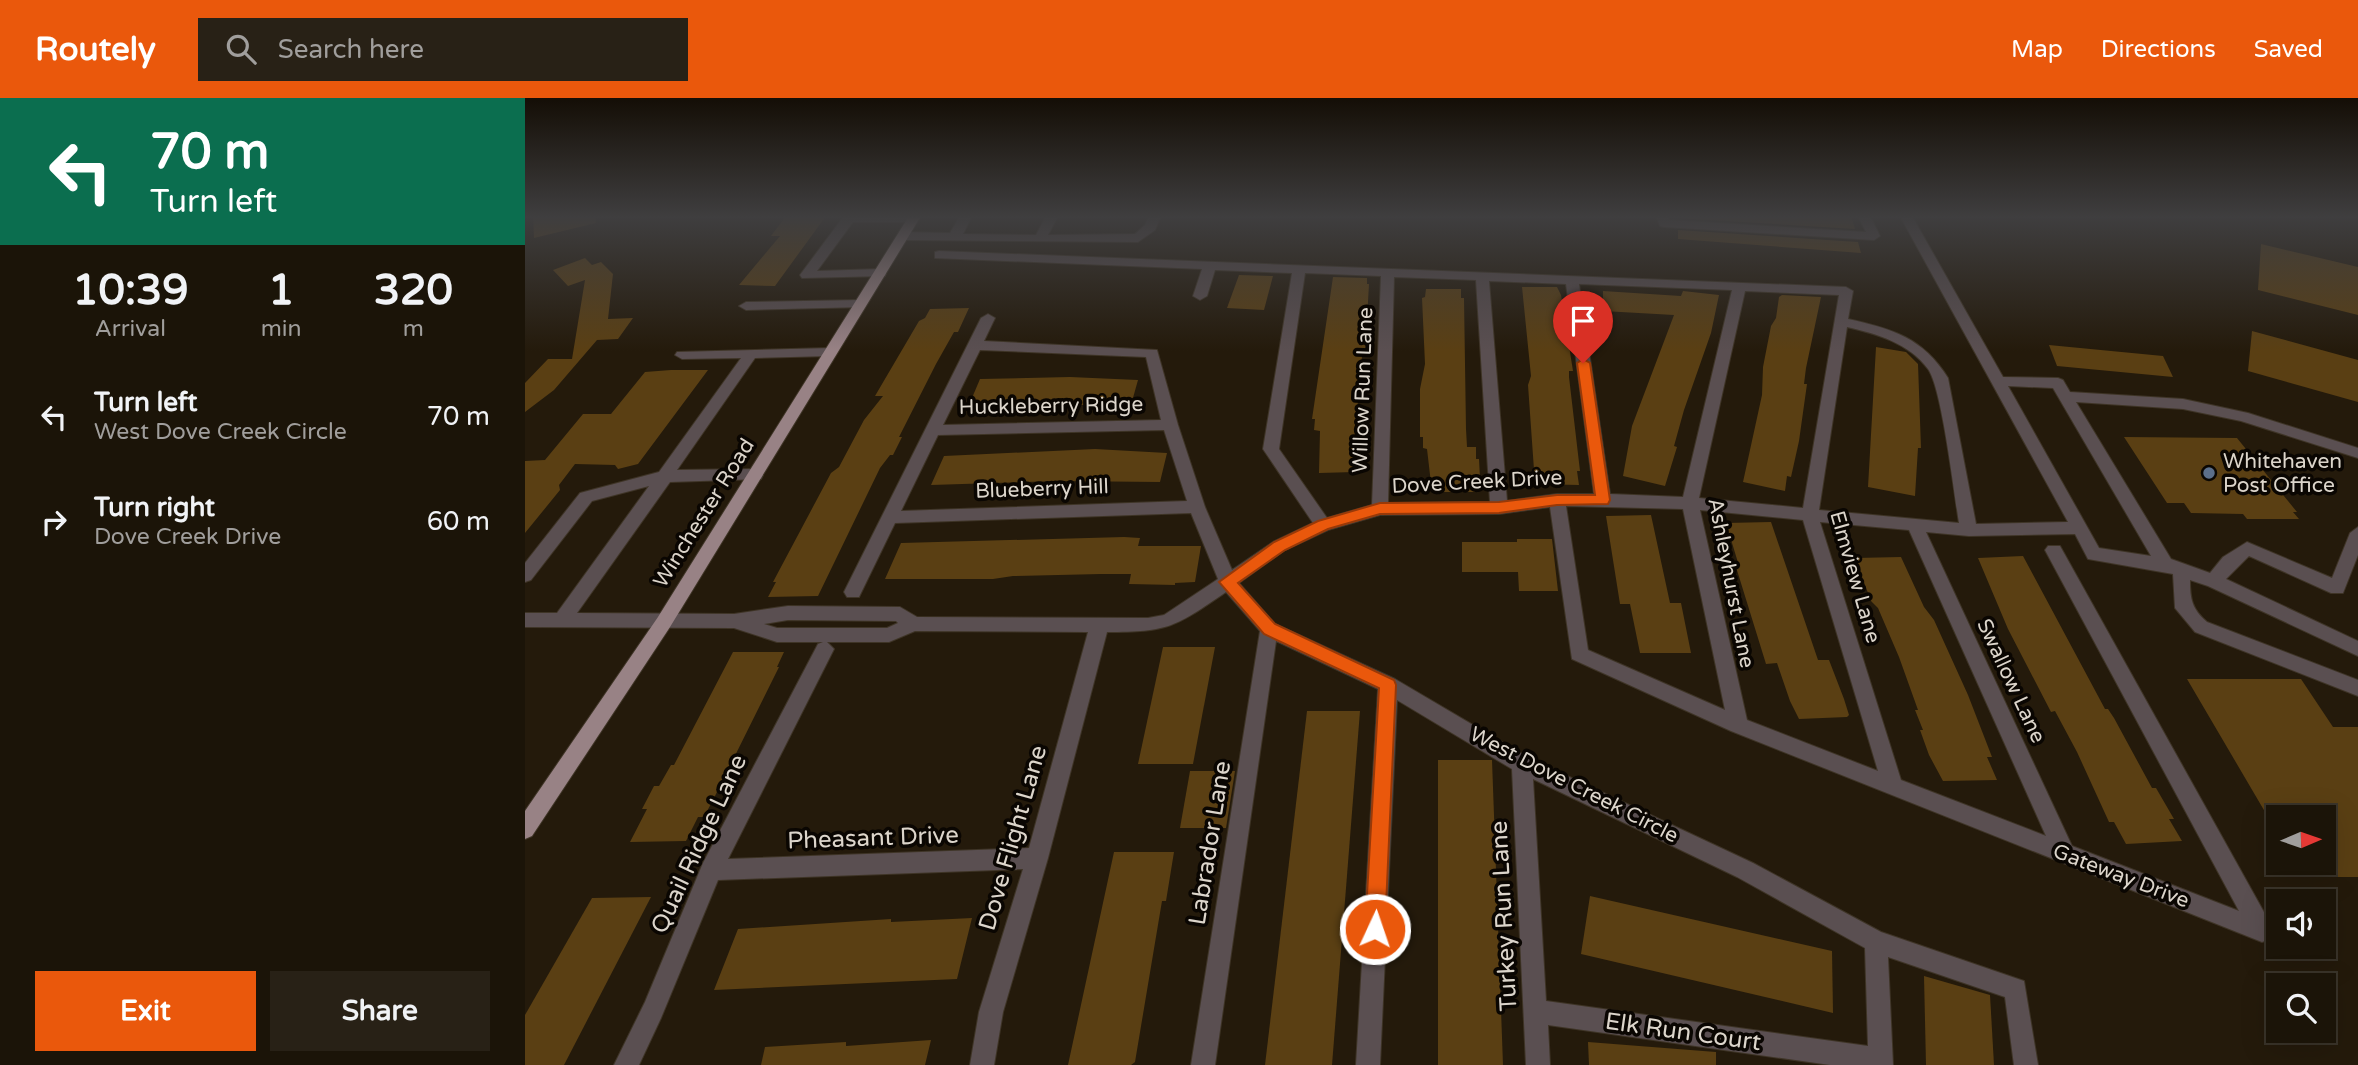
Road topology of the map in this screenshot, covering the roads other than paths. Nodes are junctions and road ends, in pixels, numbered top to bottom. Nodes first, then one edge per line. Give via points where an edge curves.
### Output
1 (817, 261) edge
2 (887, 261) edge
3 (1090, 261) edge
4 (1931, 261) edge
5 (1210, 266) junction
6 (1299, 269) junction
7 (1388, 272) junction
8 (880, 273) junction
9 (1482, 277) junction
10 (1572, 280) junction
11 (1740, 286) junction
12 (1200, 296) dead end
13 (860, 304) junction
14 (746, 306) dead end
15 (988, 318) dead end
16 (1841, 323) junction
17 (975, 345) junction
18 (830, 352) junction
19 (751, 354) junction
20 (682, 355) dead end
21 (1997, 381) junction
22 (2065, 396) junction
23 (1170, 425) junction
24 (932, 430) junction
25 (2358, 453) edge
26 (755, 475) junction
27 (665, 476) junction
28 (1557, 500) junction
29 (1603, 500) junction
30 (1690, 503) junction
31 (1197, 506) junction
32 (1499, 508) junction
33 (1380, 509) junction
34 (889, 517) junction
35 (1810, 517) junction
36 (1323, 525) junction
37 (1915, 526) junction
38 (2080, 528) junction
39 (1969, 530) junction
40 (2358, 533) edge
41 (2054, 550) dead end
42 (2173, 567) junction
43 (525, 575) edge
44 (2214, 581) junction
45 (1227, 582) junction
46 (853, 592) dead end
47 (843, 614) junction
48 (525, 620) edge
49 (561, 621) junction
50 (734, 621) junction
51 (664, 622) junction
52 (913, 624) junction
53 (1099, 626) junction
54 (1269, 629) junction
55 (829, 642) junction
56 (2358, 649) edge
57 (1388, 685) junction
58 (2358, 688) edge
59 (1738, 725) junction
60 (1522, 764) junction
61 (1893, 787) junction
62 (525, 829) edge
63 (2066, 856) junction
64 (1037, 858) junction
65 (712, 870) junction
66 (1876, 943) junction
67 (1536, 1011) junction
68 (1881, 1062) edge
69 (626, 1065) edge
70 (982, 1065) edge
71 (1203, 1065) edge
72 (1368, 1065) edge
73 (1538, 1065) edge
74 (2026, 1065) edge

1 - 8 street via 807,275
2 - 8 main road, Winchester Road
3 - 5 street
4 - 21 street
5 - 6 street
5 - 12 street
6 - 7 street
6 - 36 street via 1271,449
7 - 9 street
7 - 33 street, Willow Run Lane
8 - 13 main road, Winchester Road
9 - 10 street
9 - 32 street
10 - 11 street
10 - 29 street
11 - 16 street, Elmview Lane via 1846,291
11 - 30 street, Ashleyhurst Lane
13 - 14 street
13 - 18 main road, Winchester Road
15 - 17 street
16 - 35 street, Elmview Lane
16 - 39 street via 1899,337 1934,364 1941,378
17 - 23 street via 1151,352
17 - 24 street
18 - 19 street
18 - 26 main road, Winchester Road
19 - 20 street
19 - 27 street
21 - 22 street via 2058,383
21 - 38 street
22 - 25 street via 2183,404 2243,417
22 - 42 street
23 - 24 street, Huckleberry Ridge
23 - 31 street
24 - 34 street
26 - 27 street
26 - 51 main road, Winchester Road
27 - 43 street via 586,497
27 - 49 street
28 - 29 street, Dove Creek Drive
28 - 32 street, Dove Creek Drive
28 - 59 street, Gateway Drive via 1579,654
29 - 30 street, Dove Creek Drive
30 - 35 street, Dove Creek Drive
30 - 59 street, Ashleyhurst Lane
31 - 34 street, Blueberry Hill
31 - 45 street
32 - 33 street, Dove Creek Drive
33 - 36 street, Dove Creek Drive
34 - 46 street
35 - 37 street, Dove Creek Drive
35 - 61 street, Elmview Lane
36 - 45 street, Dove Creek Drive via 1279,546
37 - 39 street, Dove Creek Drive
37 - 63 street, Swallow Lane
38 - 39 street, Dove Creek Drive
38 - 42 street via 2094,554
40 - 44 street via 2337,588 2247,548
41 - 63 street, Gateway Drive via 2262,931
42 - 44 street
42 - 58 street via 2180,604 2201,627
44 - 56 street
45 - 53 street via 1168,621
45 - 54 street, West Dove Creek Circle
47 - 50 street via 788,613
47 - 52 street via 900,614
47 - 55 street, Quail Ridge Lane
48 - 49 street
49 - 51 street
50 - 51 street
50 - 55 street via 777,635
51 - 62 main road, Winchester Road
52 - 53 street
52 - 55 street via 889,635
53 - 64 street, Dove Flight Lane
54 - 57 street, West Dove Creek Circle
54 - 71 street, Labrador Lane
55 - 65 street, Quail Ridge Lane
57 - 60 street, West Dove Creek Circle
57 - 72 street
59 - 61 street, Gateway Drive
60 - 66 street, West Dove Creek Circle via 1745,870
60 - 67 street, Turkey Run Lane
61 - 63 street, Gateway Drive
64 - 65 street, Pheasant Drive
64 - 70 street, Dove Flight Lane via 991,1012
65 - 69 street, Quail Ridge Lane
66 - 68 street, Elk Run Court
66 - 74 street, West Dove Creek Circle via 2016,989
67 - 68 street, Elk Run Court
67 - 73 street, Turkey Run Lane

